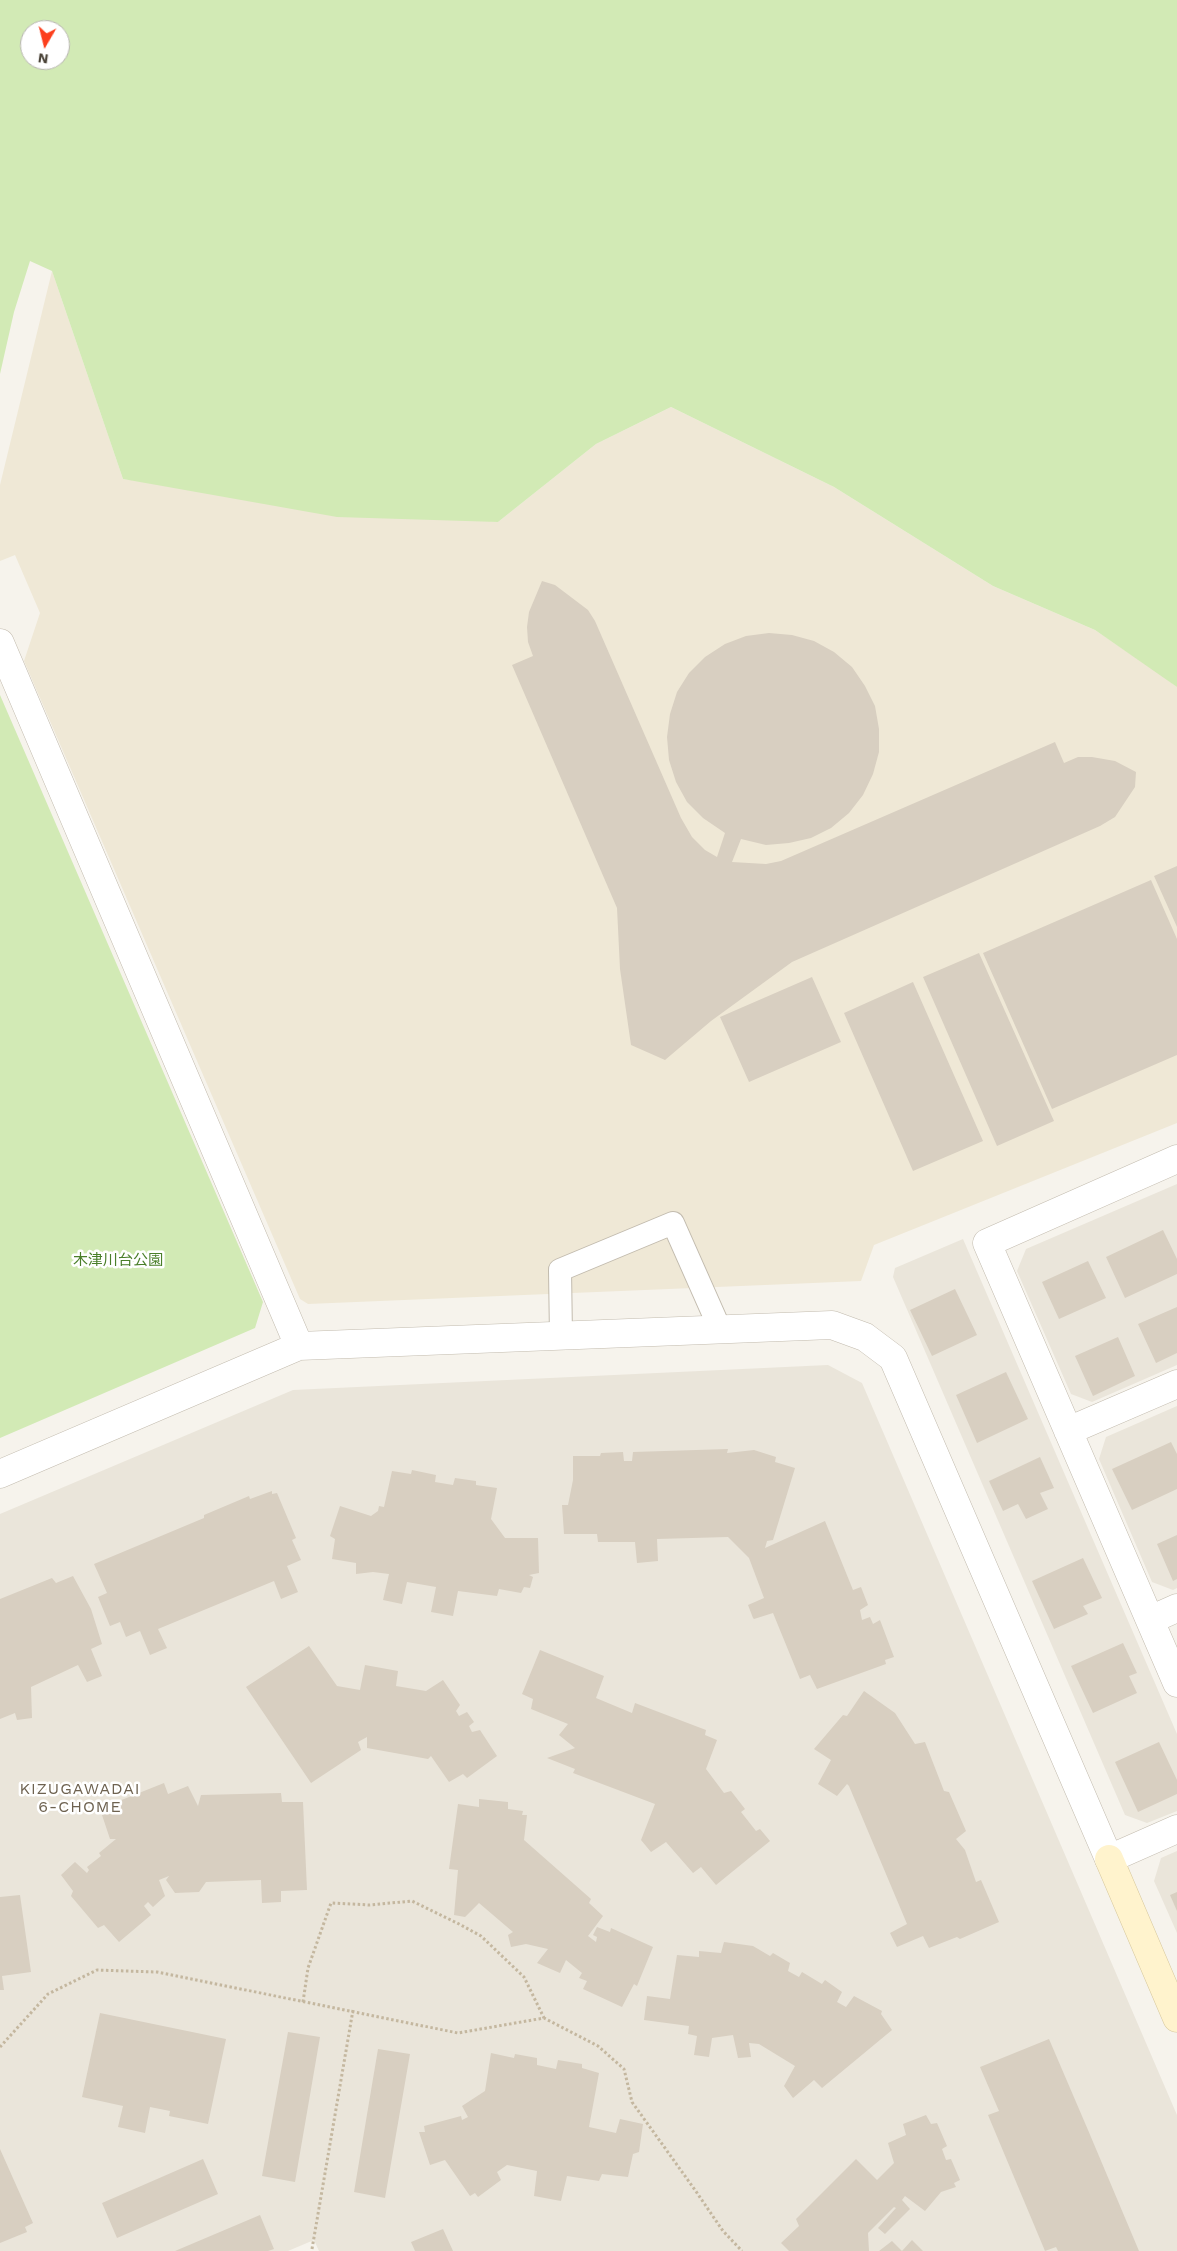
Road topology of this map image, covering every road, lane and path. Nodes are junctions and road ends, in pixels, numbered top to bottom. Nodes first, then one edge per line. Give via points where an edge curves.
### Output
1 (0, 643) edge
2 (1177, 1159) edge
3 (720, 1329) junction
4 (561, 1336) junction
5 (299, 1346) junction
6 (1177, 1384) edge
7 (1068, 1430) junction
8 (0, 1474) edge
9 (1177, 1608) edge
10 (1150, 1620) junction
11 (1177, 1683) edge
12 (1177, 1829) edge
13 (1109, 1859) junction
14 (303, 2002) junction
15 (353, 2010) junction
16 (544, 2018) junction
17 (1177, 2018) edge
18 (0, 2047) edge
19 (312, 2249) dead end
20 (742, 2251) edge

1 - 5 street
2 - 7 street via 987,1243
3 - 4 street
3 - 4 lane via 673,1223 560,1270
3 - 13 street via 832,1325 865,1337 893,1358
4 - 5 street
5 - 8 street
6 - 7 street
7 - 10 street
9 - 10 street
10 - 11 street
12 - 13 street
13 - 17 street
14 - 15 path
14 - 16 path via 308,1968 331,1903 370,1905 412,1901 481,1936 524,1976
14 - 18 path via 157,1972 97,1970 48,1994
15 - 16 path via 458,2033
15 - 19 path
16 - 20 path via 598,2046 624,2069 632,2102 722,2231

